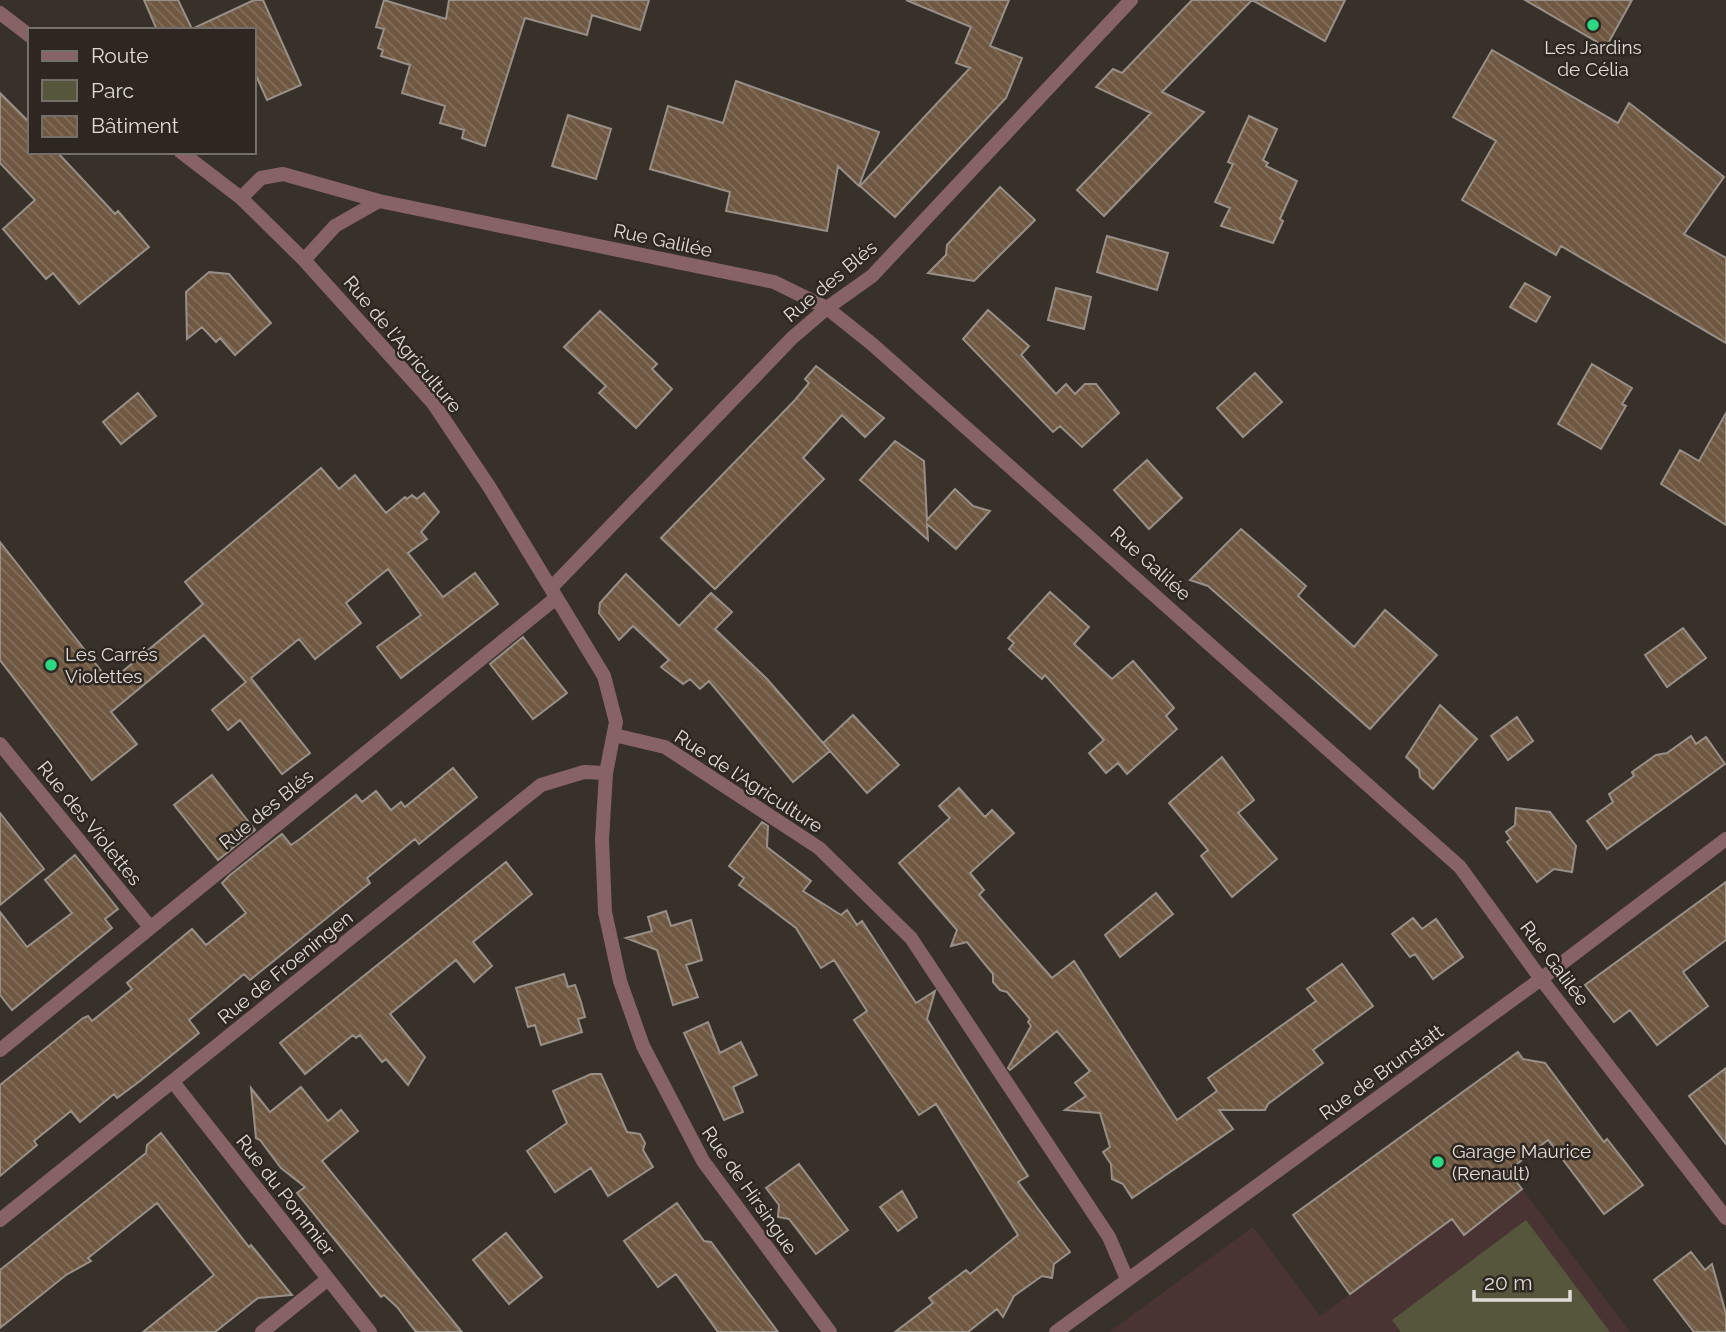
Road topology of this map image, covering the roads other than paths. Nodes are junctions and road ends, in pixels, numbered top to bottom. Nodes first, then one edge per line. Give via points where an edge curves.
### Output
1 (1131, 0) edge
2 (0, 13) edge
3 (28, 34) edge
4 (184, 154) edge
5 (241, 198) junction
6 (380, 201) junction
7 (304, 260) junction
8 (827, 308) junction
9 (554, 593) junction
10 (614, 734) junction
11 (0, 744) edge
12 (606, 773) junction
13 (1726, 839) edge
14 (150, 927) junction
15 (1541, 979) junction
16 (0, 1050) edge
17 (173, 1082) junction
18 (1726, 1218) edge
19 (0, 1220) edge
20 (328, 1279) junction
21 (1127, 1279) junction
22 (262, 1332) edge
23 (370, 1332) edge
24 (830, 1332) edge
25 (1056, 1332) edge

1 - 8 street, Rue des Blés via 872,276
2 - 3 street
4 - 5 street, Rue de l'Agriculture
5 - 6 street, Rue Galilée via 261,178 283,174
5 - 7 street, Rue de l'Agriculture
6 - 7 street via 335,226
6 - 8 street, Rue Galilée via 774,282
7 - 9 street, Rue de l'Agriculture via 433,404
8 - 9 street, Rue des Blés via 792,338
8 - 15 street, Rue Galilée via 1126,566 1460,867
9 - 10 street, Rue de l'Agriculture via 604,676 614,708
9 - 14 street, Rue des Blés
10 - 12 street, Rue de Hirsingue
10 - 21 street, Rue de l'Agriculture via 665,747 819,848 911,938 1109,1237
11 - 14 street, Rue des Violettes
12 - 17 street, Rue de Froeningen via 584,772 541,785
12 - 24 street, Rue de Hirsingue via 602,840 605,912 620,981 643,1046 703,1161
13 - 15 street, Rue de Brunstatt
14 - 16 street, Rue des Blés
15 - 18 street, Rue Galilée
15 - 21 street, Rue de Brunstatt
17 - 19 street, Rue de Froeningen
17 - 20 street, Rue du Pommier
20 - 22 street
20 - 23 street, Rue du Pommier
21 - 25 street, Rue de Brunstatt

